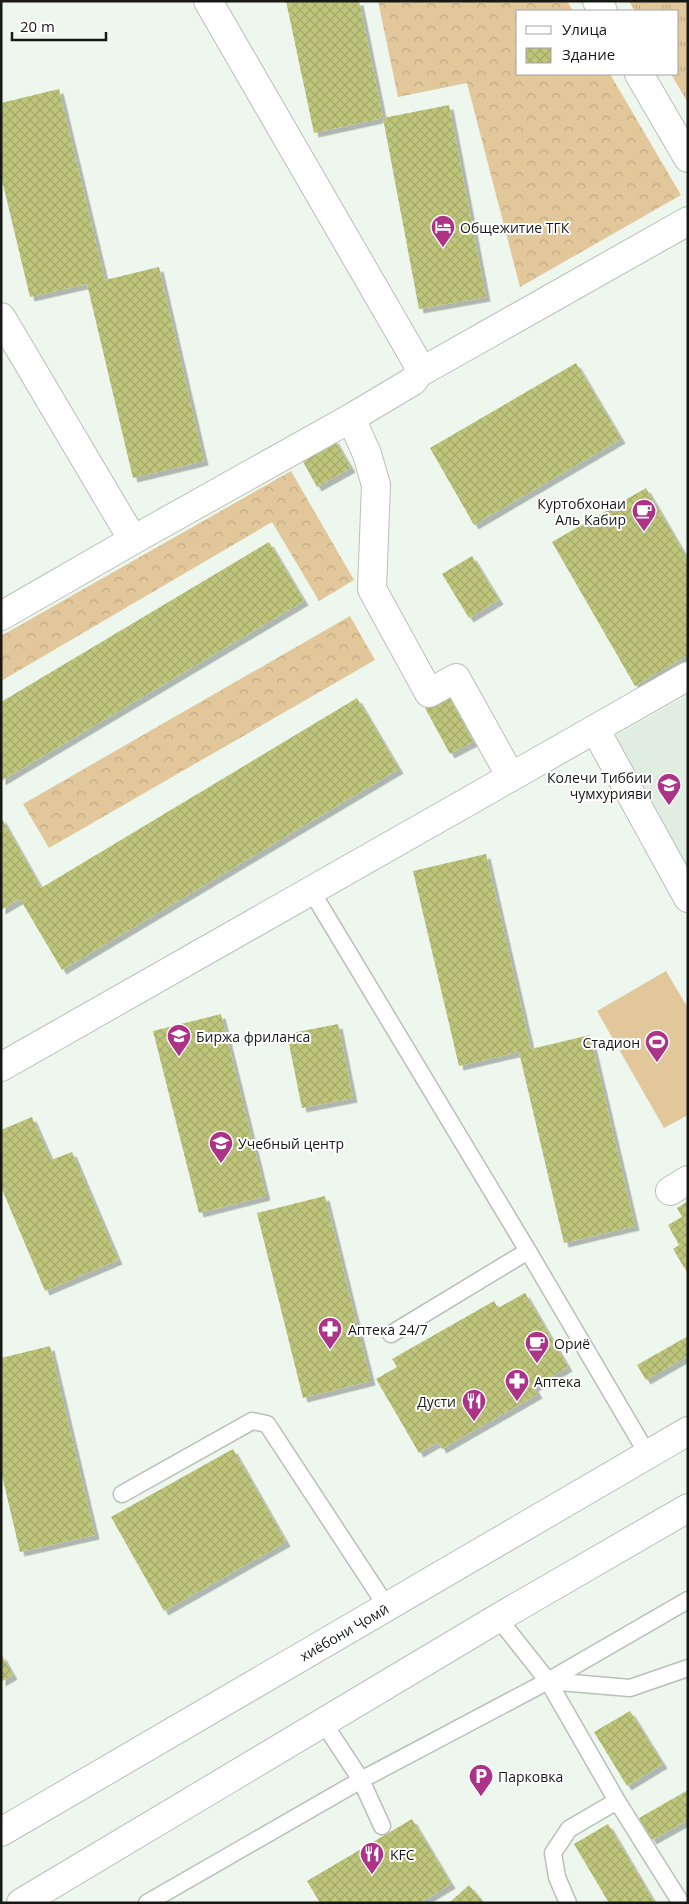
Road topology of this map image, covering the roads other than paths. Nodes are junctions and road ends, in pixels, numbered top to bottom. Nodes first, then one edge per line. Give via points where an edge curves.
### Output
1 (208, 1) edge
2 (640, 75) edge
3 (688, 158) edge
4 (688, 221) edge
5 (1, 317) edge
6 (418, 374) junction
7 (351, 418) junction
8 (133, 540) junction
9 (1, 616) edge
10 (688, 676) edge
11 (595, 729) junction
12 (511, 777) junction
13 (312, 892) junction
14 (688, 898) edge
15 (1, 1067) edge
16 (528, 1251) junction
17 (391, 1334) dead end
18 (688, 1431) edge
19 (648, 1454) junction
20 (122, 1494) dead end
21 (688, 1508) edge
22 (688, 1600) edge
23 (387, 1607) junction
24 (498, 1618) junction
25 (688, 1668) edge
26 (548, 1681) junction
27 (323, 1722) junction
28 (361, 1780) junction
29 (617, 1801) junction
30 (382, 1826) dead end
31 (1, 1832) edge
32 (21, 1903) edge
33 (147, 1903) edge
34 (568, 1903) edge
35 (681, 1903) edge

1 - 6 main road via 418,364
2 - 3 main road
4 - 6 main road
5 - 8 main road
6 - 7 main road via 413,381
7 - 8 main road
7 - 12 main road via 376,485 372,589 429,693 456,678
8 - 9 main road
10 - 11 main road
11 - 12 main road
11 - 14 main road
12 - 13 main road
13 - 15 main road
13 - 16 lane
16 - 17 lane
16 - 19 lane
18 - 19 main road, хиёбони Ҷомӣ
19 - 23 main road, хиёбони Ҷомӣ
20 - 23 lane via 252,1421 267,1424
21 - 24 main road
22 - 26 lane
23 - 31 main road, хиёбони Ҷомӣ
24 - 26 lane
24 - 27 main road
25 - 26 lane via 630,1688
26 - 28 lane
26 - 29 lane
27 - 28 lane
27 - 32 main road
28 - 30 lane
28 - 33 lane
29 - 34 lane via 569,1829 553,1853 557,1877
29 - 35 lane

